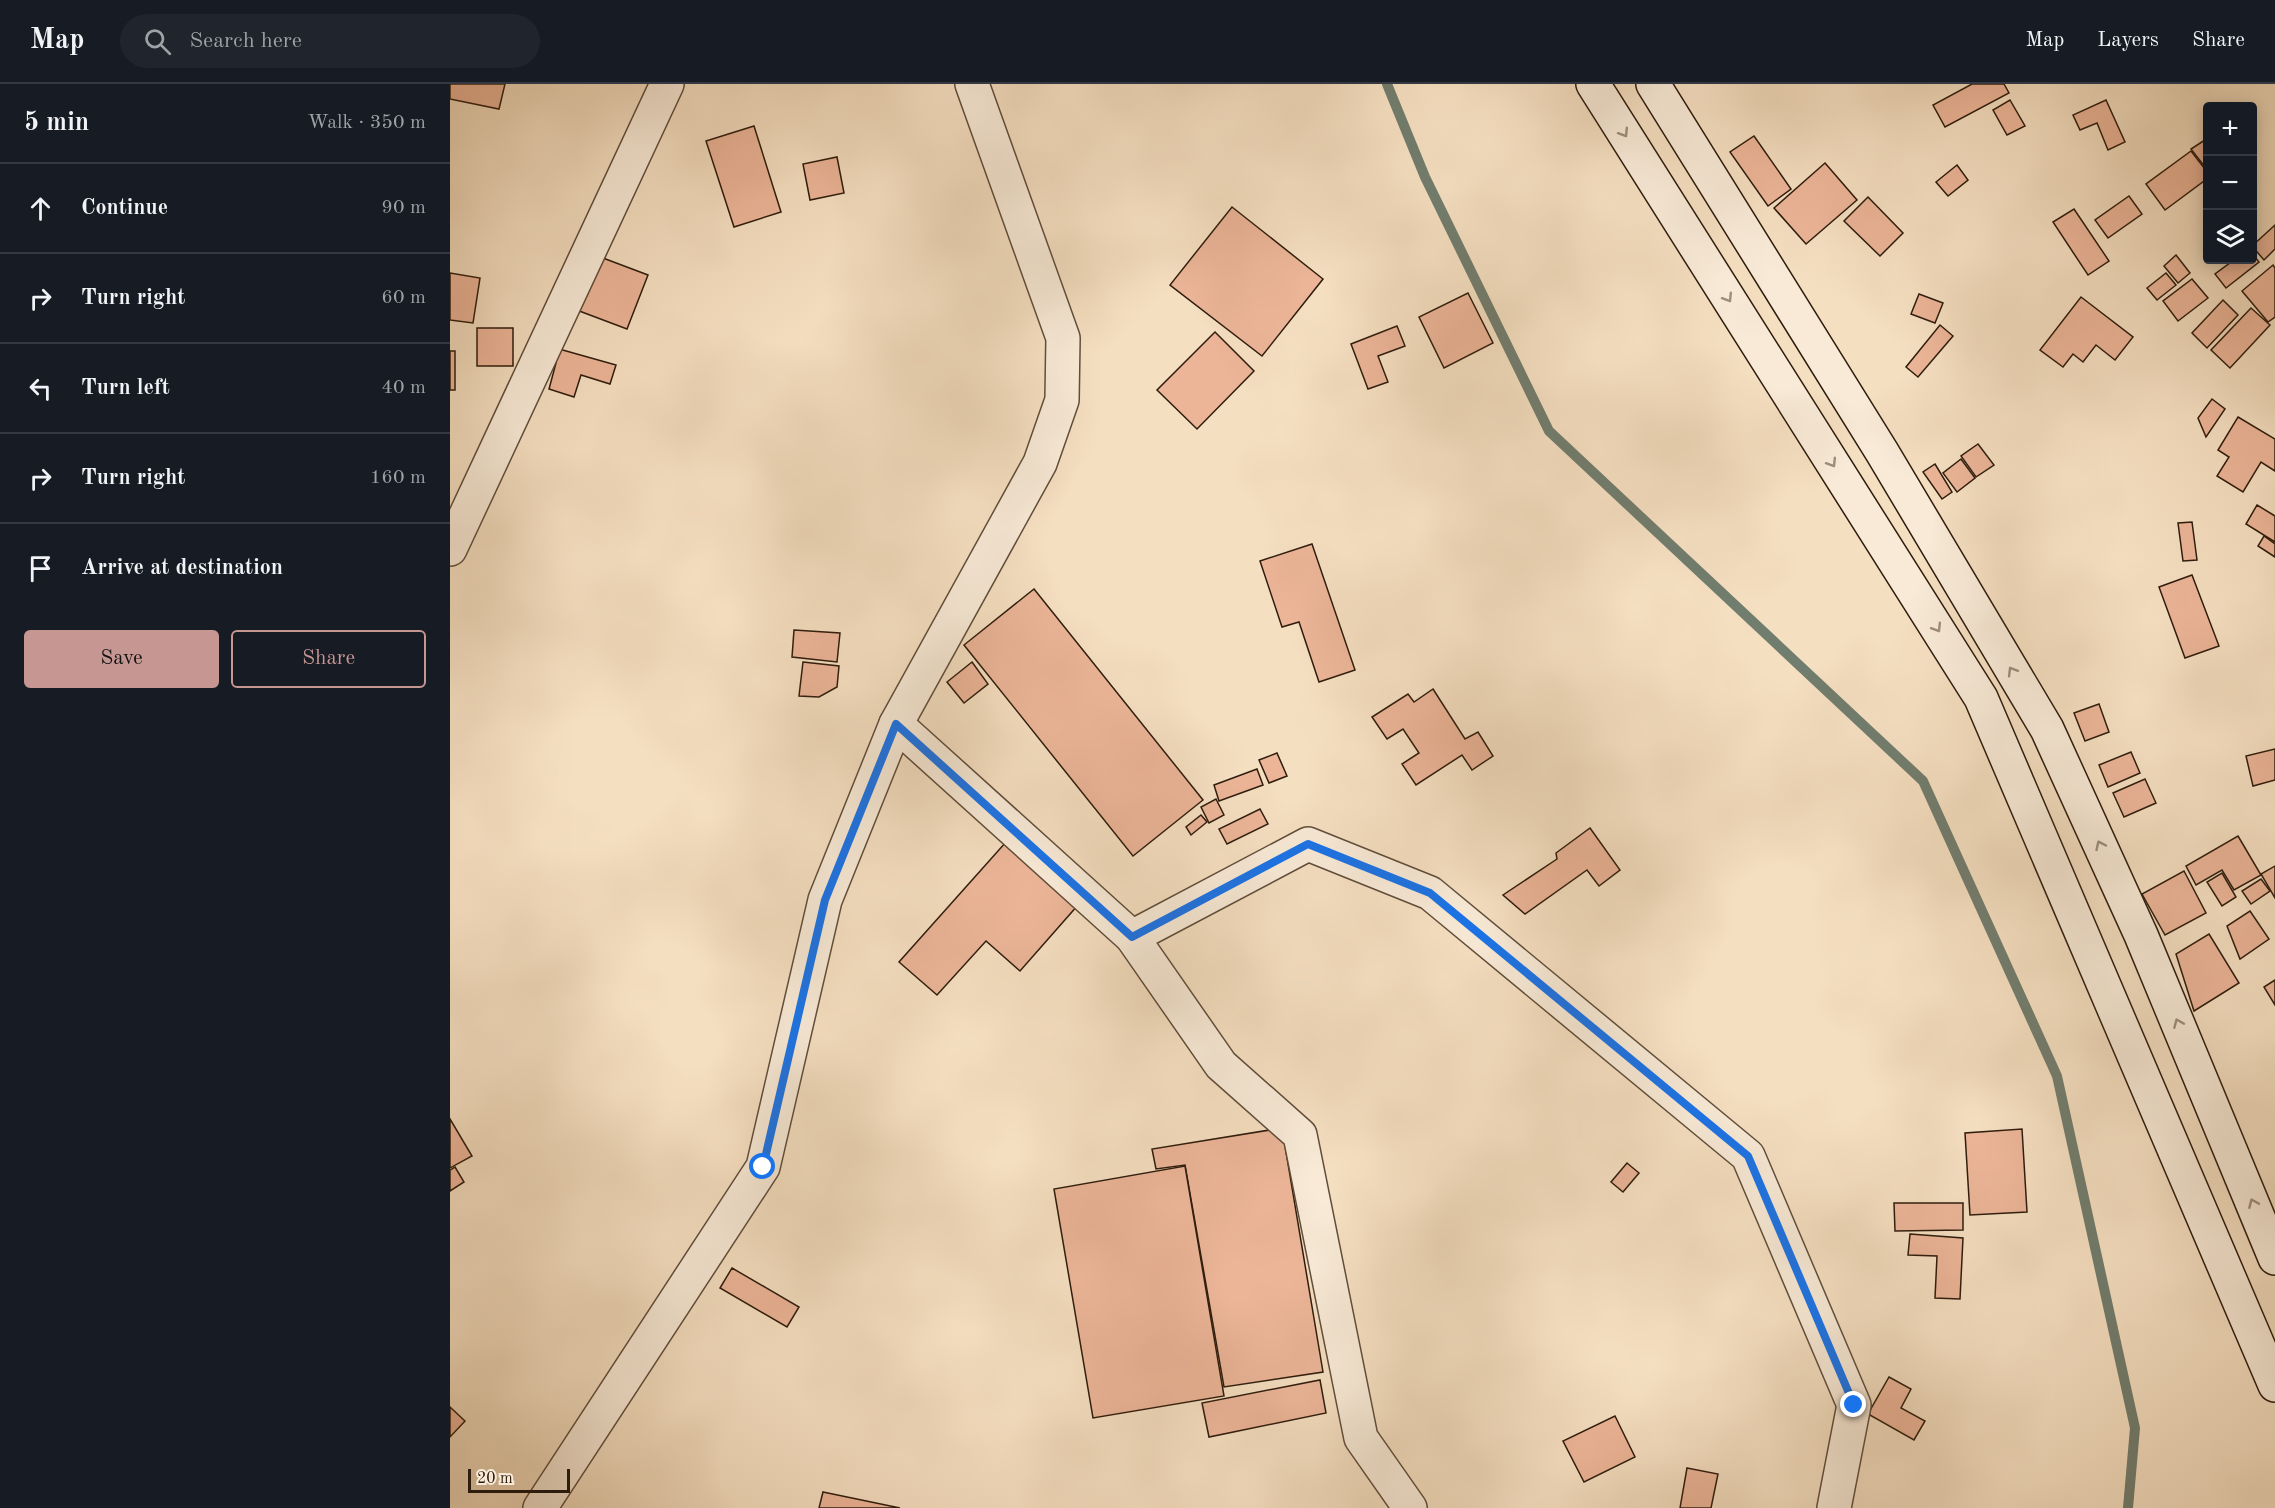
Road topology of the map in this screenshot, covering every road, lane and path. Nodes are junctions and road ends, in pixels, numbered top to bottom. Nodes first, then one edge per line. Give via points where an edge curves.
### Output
1 (667, 84) edge
2 (972, 84) edge
3 (1593, 84) edge
4 (1653, 84) edge
5 (450, 549) edge
6 (896, 724) junction
7 (1132, 937) junction
8 (2275, 1257) edge
9 (2275, 1384) edge
10 (540, 1508) edge
11 (1410, 1508) edge
12 (1834, 1508) edge

1 - 5 street
2 - 6 street via 1063,338 1062,400 1040,463
3 -> 9 street via 1981,698
8 -> 4 street via 2141,935 2047,729 1882,452
6 - 7 street
6 - 10 street via 825,900 763,1167
7 - 11 street via 1221,1065 1300,1135 1361,1438
7 - 12 street via 1308,844 1430,893 1748,1156 1854,1405

